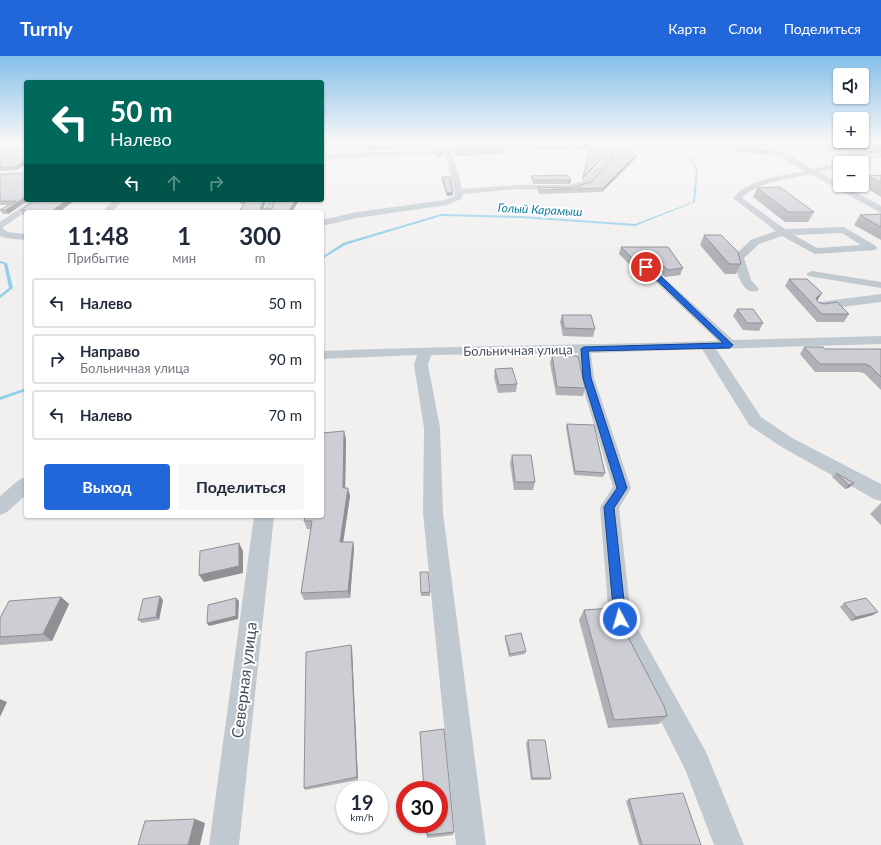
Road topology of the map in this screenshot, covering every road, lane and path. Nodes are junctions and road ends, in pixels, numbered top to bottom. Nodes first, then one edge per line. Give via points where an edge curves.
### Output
1 (456, 179) edge
2 (590, 179) edge
3 (779, 179) edge
4 (881, 182) edge
5 (869, 183) edge
6 (459, 192) junction
7 (851, 192) edge
8 (501, 197) dead end
9 (35, 202) edge
10 (117, 202) edge
11 (881, 203) edge
12 (870, 204) junction
13 (109, 210) edge
14 (881, 210) edge
15 (324, 223) edge
16 (0, 226) edge
17 (0, 231) edge
18 (783, 232) junction
19 (24, 237) edge
20 (646, 267) edge
21 (812, 274) dead end
22 (881, 286) edge
23 (753, 289) dead end
24 (881, 298) edge
25 (819, 306) edge
26 (881, 340) edge
27 (730, 345) junction
28 (707, 346) junction
29 (584, 349) junction
30 (426, 351) junction
31 (324, 355) edge
32 (24, 486) edge
33 (881, 494) edge
34 (0, 506) edge
35 (264, 518) edge
36 (224, 845) edge
37 (471, 845) edge
38 (729, 845) edge

1 - 6 street
2 - 6 street via 586,183 568,188 517,187
3 - 18 street via 745,190 737,198
4 - 5 street
6 - 8 street
6 - 15 street via 458,197 447,202 357,215
7 - 12 street
9 - 16 street
10 - 13 street
11 - 12 street
12 - 14 street
17 - 19 street via 5,235
18 - 18 street via 844,230 872,248 816,251
18 - 23 street via 755,242 738,257 746,281
20 - 27 street
21 - 22 street
24 - 25 street
26 - 27 street, Больничная улица
27 - 28 street, Больничная улица
28 - 29 street, Больничная улица
28 - 33 street via 755,421 786,442
29 - 30 street, Больничная улица
29 - 38 street via 587,378 622,488 609,507 620,619 696,762
30 - 31 street, Больничная улица
30 - 37 street via 421,365 432,428 433,513
32 - 34 street
35 - 36 street, Северная улица

